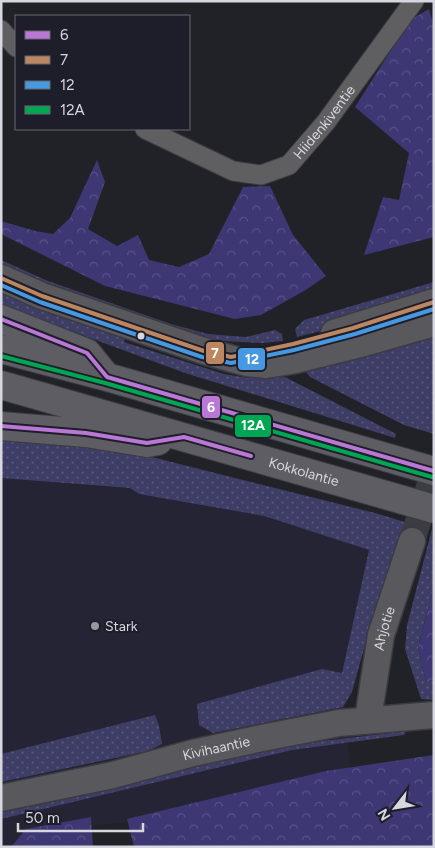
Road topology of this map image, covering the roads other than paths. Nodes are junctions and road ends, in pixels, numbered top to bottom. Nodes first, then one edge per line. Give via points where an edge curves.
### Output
1 (414, 1) edge
2 (1, 30) edge
3 (15, 46) edge
4 (147, 130) edge
5 (1, 278) edge
6 (434, 302) edge
7 (1, 319) edge
8 (434, 323) edge
9 (1, 349) edge
10 (231, 357) junction
11 (106, 377) junction
12 (1, 385) edge
13 (1, 426) edge
14 (184, 437) junction
15 (424, 468) edge
16 (434, 510) edge
17 (412, 541) tunnel mouth
18 (434, 714) edge
19 (368, 719) junction
20 (1, 798) edge

1 - 4 street, Hiidenkiventie via 326,122 289,165 261,175 233,171
2 - 3 street
5 - 10 street via 42,296 194,348
6 - 10 street via 293,344
7 - 11 highway via 87,353
8 - 10 street via 296,360 266,365
9 - 11 highway
11 - 15 highway
12 - 14 highway, Kokkolantie
13 - 14 highway via 86,433 147,443
14 - 16 highway, Kokkolantie, bridge
17 - 19 street, Ahjotie via 381,635
18 - 19 street, Kivihaantie
19 - 20 street, Kivihaantie via 267,737 113,775

